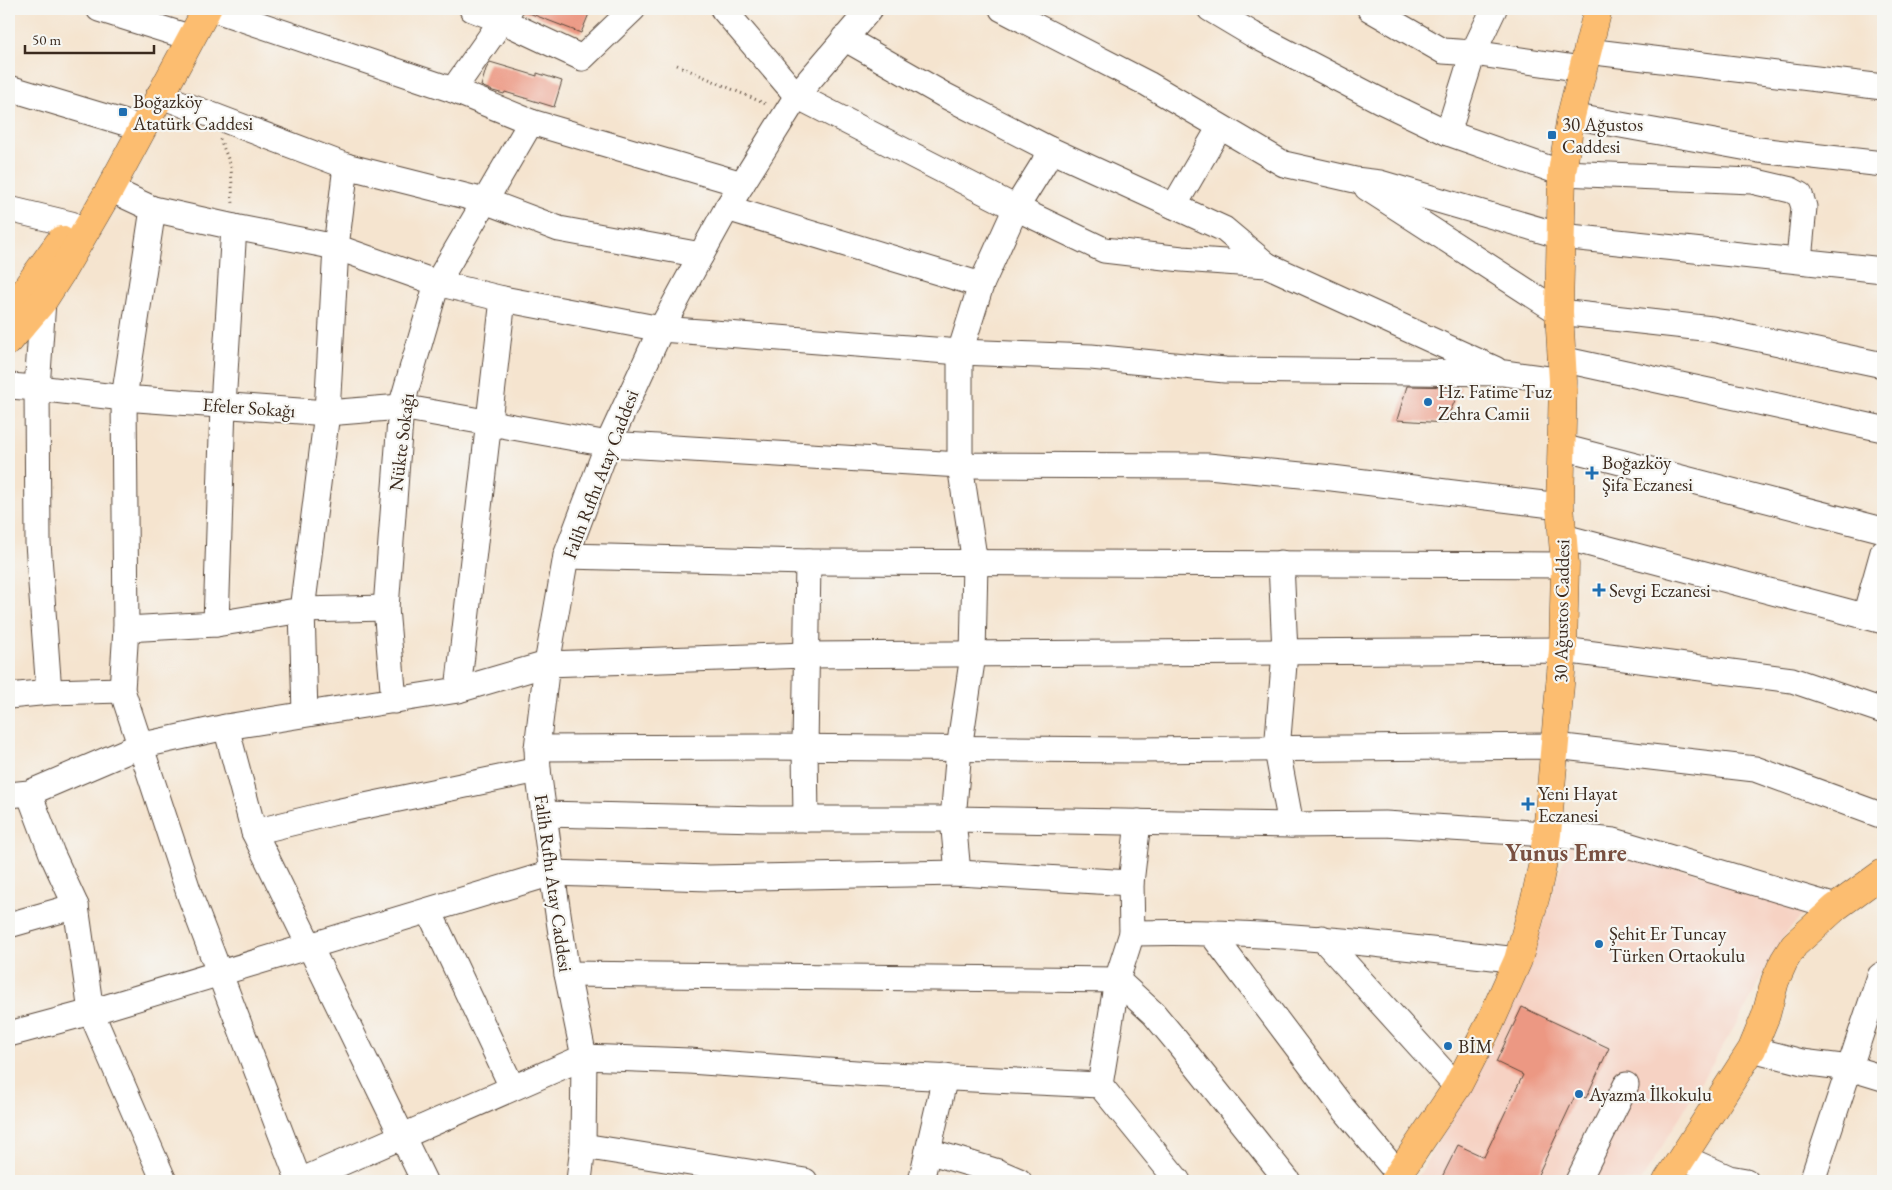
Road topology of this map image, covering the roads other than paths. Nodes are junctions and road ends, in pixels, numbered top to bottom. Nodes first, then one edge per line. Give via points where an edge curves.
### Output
1 (99, 9) edge
2 (194, 9) edge
3 (208, 9) edge
4 (214, 9) edge
5 (472, 9) edge
6 (723, 9) edge
7 (868, 9) edge
8 (1002, 9) edge
9 (1210, 9) edge
10 (1370, 9) edge
11 (1494, 9) edge
12 (1598, 9) edge
13 (625, 10) edge
14 (507, 15) edge
15 (1398, 16) edge
16 (182, 35) junction
17 (844, 38) junction
18 (1473, 53) junction
19 (1584, 60) junction
20 (1883, 87) edge
21 (9, 88) edge
22 (453, 90) junction
23 (159, 95) junction
24 (792, 104) junction
25 (1571, 116) junction
26 (530, 122) junction
27 (129, 124) junction
28 (1220, 126) junction
29 (1448, 133) junction
30 (1049, 149) junction
31 (1883, 164) edge
32 (346, 166) junction
33 (1562, 173) junction
34 (1355, 180) junction
35 (742, 184) junction
36 (110, 189) junction
37 (485, 201) junction
38 (1174, 206) junction
39 (727, 208) junction
40 (1016, 208) junction
41 (9, 209) edge
42 (153, 210) junction
43 (71, 224) junction
44 (234, 227) junction
45 (1561, 236) junction
46 (336, 247) junction
47 (700, 255) junction
48 (1799, 260) junction
49 (1267, 264) junction
50 (1883, 270) edge
51 (437, 283) junction
52 (981, 285) junction
53 (503, 299) junction
54 (43, 301) junction
55 (9, 312) edge
56 (1559, 312) junction
57 (660, 329) junction
58 (9, 341) edge
59 (960, 352) junction
60 (1883, 365) edge
61 (1562, 370) junction
62 (1504, 372) junction
63 (9, 386) edge
64 (37, 388) junction
65 (124, 398) junction
66 (223, 405) junction
67 (401, 407) junction
68 (327, 413) junction
69 (489, 423) junction
70 (1883, 429) edge
71 (608, 444) junction
72 (1562, 448) junction
73 (960, 465) junction
74 (1560, 506) junction
75 (1883, 530) edge
76 (1564, 537) junction
77 (1883, 552) edge
78 (566, 556) junction
79 (808, 562) junction
80 (975, 563) junction
81 (1281, 563) junction
82 (1565, 565) junction
83 (386, 608) junction
84 (302, 610) junction
85 (1874, 619) edge
86 (216, 624) junction
87 (126, 629) junction
88 (1564, 650) junction
89 (1286, 652) junction
90 (806, 655) junction
91 (974, 655) junction
92 (546, 664) junction
93 (122, 690) junction
94 (458, 690) junction
95 (49, 692) junction
96 (9, 696) edge
97 (394, 701) junction
98 (1883, 711) edge
99 (305, 713) junction
100 (226, 727) junction
101 (140, 746) junction
102 (1555, 746) junction
103 (805, 748) junction
104 (959, 749) junction
105 (1277, 750) junction
106 (537, 759) junction
107 (19, 794) edge
108 (544, 814) junction
109 (1883, 816) edge
110 (806, 819) junction
111 (953, 819) junction
112 (1138, 822) junction
113 (1291, 825) junction
114 (254, 832) junction
115 (1547, 834) junction
116 (552, 873) junction
117 (958, 873) junction
118 (1883, 874) edge
119 (1131, 883) junction
120 (76, 906) junction
121 (1836, 908) junction
122 (429, 911) junction
123 (9, 925) edge
124 (1132, 932) junction
125 (1211, 933) junction
126 (1322, 938) junction
127 (310, 947) junction
128 (1518, 960) junction
129 (219, 974) junction
130 (567, 974) junction
131 (1883, 974) edge
132 (1117, 980) junction
133 (91, 1012) junction
134 (9, 1034) edge
135 (1752, 1049) junction
136 (584, 1057) junction
137 (1850, 1068) junction
138 (944, 1076) junction
139 (1883, 1078) edge
140 (1100, 1085) junction
141 (1626, 1085) dead end
142 (512, 1087) junction
143 (1457, 1087) junction
144 (403, 1136) junction
145 (583, 1146) junction
146 (928, 1151) junction
147 (1682, 1157) junction
148 (714, 1175) edge
149 (1397, 1178) edge
150 (164, 1181) edge
151 (299, 1181) edge
152 (424, 1181) edge
153 (579, 1181) edge
154 (802, 1181) edge
155 (921, 1181) edge
156 (1019, 1181) edge
157 (1178, 1181) edge
158 (1288, 1181) edge
159 (1578, 1181) edge
160 (1667, 1181) edge
161 (1746, 1181) edge
162 (1812, 1181) edge

1 - 16 street
2 - 16 main road
3 - 23 main road
4 - 22 street
5 - 14 street
6 - 24 street
7 - 17 street, Falih Rıfhı Atay Caddesi
8 - 28 street via 1148,84
9 - 29 street via 1252,34
10 - 15 street
11 - 18 street
12 - 19 main road, 30 Ağustos Caddesi
13 - 14 street via 582,58
14 - 22 street
15 - 18 street via 1443,50
16 - 27 main road
17 - 24 street, Falih Rıfhı Atay Caddesi
17 - 30 street via 944,95
18 - 19 street
18 - 29 street
19 - 20 street
19 - 25 main road, 30 Ağustos Caddesi
21 - 27 street
22 - 26 street
23 - 32 street
23 - 36 main road
24 - 35 street, Falih Rıfhı Atay Caddesi
24 - 40 street
25 - 31 street via 1759,150
25 - 33 main road, 30 Ağustos Caddesi
26 - 35 street
26 - 37 street, Nükte Sokağı
27 - 43 main road
28 - 34 street via 1284,164
28 - 38 street
29 - 33 street
30 - 38 street
30 - 40 street
32 - 37 street
32 - 46 street
33 - 45 main road, 30 Ağustos Caddesi
33 - 48 street via 1752,181 1791,190 1800,195 1804,207
34 - 45 street via 1380,183
34 - 56 street
35 - 39 street, Falih Rıfhı Atay Caddesi
36 - 42 street
36 - 54 main road
37 - 47 street via 559,229
37 - 51 street, Nükte Sokağı
38 - 49 street via 1224,229
39 - 47 street, Falih Rıfhı Atay Caddesi
39 - 52 street
40 - 49 street via 1104,250
40 - 52 street
41 - 43 street
42 - 44 street
42 - 65 street
43 - 55 main road
44 - 46 street
44 - 66 street
45 - 48 street
45 - 56 main road, 30 Ağustos Caddesi
46 - 51 street
46 - 68 street
47 - 57 street, Falih Rıfhı Atay Caddesi
48 - 50 street
49 - 62 street
51 - 53 street
51 - 67 street, Nükte Sokağı
52 - 59 street
53 - 57 street
53 - 69 street
54 - 58 main road
54 - 64 street
56 - 60 street via 1712,329
56 - 61 main road, 30 Ağustos Caddesi
57 - 59 street
57 - 71 street, Falih Rıfhı Atay Caddesi
59 - 62 street via 1091,357 1225,370
59 - 73 street
61 - 62 street
61 - 70 street
61 - 72 main road, 30 Ağustos Caddesi
63 - 64 street, Efeler Sokağı
64 - 65 street, Efeler Sokağı
64 - 95 street via 38,543
65 - 66 street, Efeler Sokağı
65 - 87 street
66 - 68 street, Efeler Sokağı
66 - 86 street
67 - 68 street, Efeler Sokağı
67 - 69 street, Efeler Sokağı
67 - 83 street, Nükte Sokağı
68 - 84 street
69 - 71 street, Efeler Sokağı
69 - 94 street
71 - 73 street, Efeler Sokağı
71 - 78 street, Falih Rıfhı Atay Caddesi
72 - 74 main road, 30 Ağustos Caddesi
72 - 75 street
73 - 74 street, Efeler Sokağı via 1208,466
73 - 80 street
74 - 76 main road, 30 Ağustos Caddesi
76 - 82 main road, 30 Ağustos Caddesi
76 - 85 street
77 - 85 street
78 - 79 street
78 - 92 street, Falih Rıfhı Atay Caddesi
79 - 80 street
79 - 90 street
80 - 81 street
80 - 91 street
81 - 82 street
81 - 89 street
82 - 88 main road, 30 Ağustos Caddesi
83 - 84 street
83 - 97 street, Nükte Sokağı
84 - 86 street
84 - 99 street
86 - 87 street
87 - 93 street
88 - 89 street
88 - 98 street via 1792,680
88 - 102 main road, 30 Ağustos Caddesi
89 - 91 street
89 - 105 street
90 - 91 street
90 - 92 street
90 - 103 street
91 - 104 street
92 - 94 street
92 - 106 street, Falih Rıfhı Atay Caddesi
93 - 95 street
93 - 101 street
94 - 97 street
95 - 96 street
97 - 99 street
99 - 100 street
100 - 101 street
100 - 114 street
101 - 107 street
101 - 129 street
102 - 105 street
102 - 109 street via 1755,769
102 - 115 main road, 30 Ağustos Caddesi
103 - 104 street
103 - 106 street
103 - 110 street
104 - 105 street
104 - 111 street
105 - 113 street
106 - 108 street, Falih Rıfhı Atay Caddesi
106 - 114 street
107 - 120 street
108 - 110 street
108 - 116 street, Falih Rıfhı Atay Caddesi
110 - 111 street
111 - 112 street
111 - 117 street
112 - 113 street
112 - 119 street
113 - 115 street via 1385,824
114 - 127 street
115 - 121 street via 1614,842
115 - 128 main road, 30 Ağustos Caddesi via 1536,895
116 - 117 street via 709,878
116 - 122 street
116 - 130 street, Falih Rıfhı Atay Caddesi
117 - 119 street
118 - 121 main road
119 - 124 street
120 - 123 street
120 - 133 street
121 - 135 main road via 1794,945 1784,961
122 - 127 street
122 - 142 street
124 - 125 street
124 - 132 street
125 - 126 street
125 - 149 street
126 - 128 street
126 - 143 street
127 - 129 street
127 - 144 street
128 - 143 main road, 30 Ağustos Caddesi
129 - 133 street
129 - 151 street
130 - 132 street
130 - 136 street, Falih Rıfhı Atay Caddesi
131 - 137 street
132 - 140 street
132 - 158 street via 1154,1014
133 - 134 street
133 - 150 street
135 - 137 street via 1802,1062
135 - 147 main road
136 - 138 street
136 - 142 street
136 - 145 street, Falih Rıfhı Atay Caddesi
137 - 139 street
137 - 162 street
138 - 140 street
138 - 146 street
140 - 157 street
141 - 159 street
142 - 144 street
143 - 149 main road, 30 Ağustos Caddesi
144 - 151 street
144 - 152 street
145 - 148 street
145 - 153 street, Falih Rıfhı Atay Caddesi
146 - 155 street
146 - 156 street
147 - 160 main road
147 - 161 street via 1729,1178
148 - 154 street

